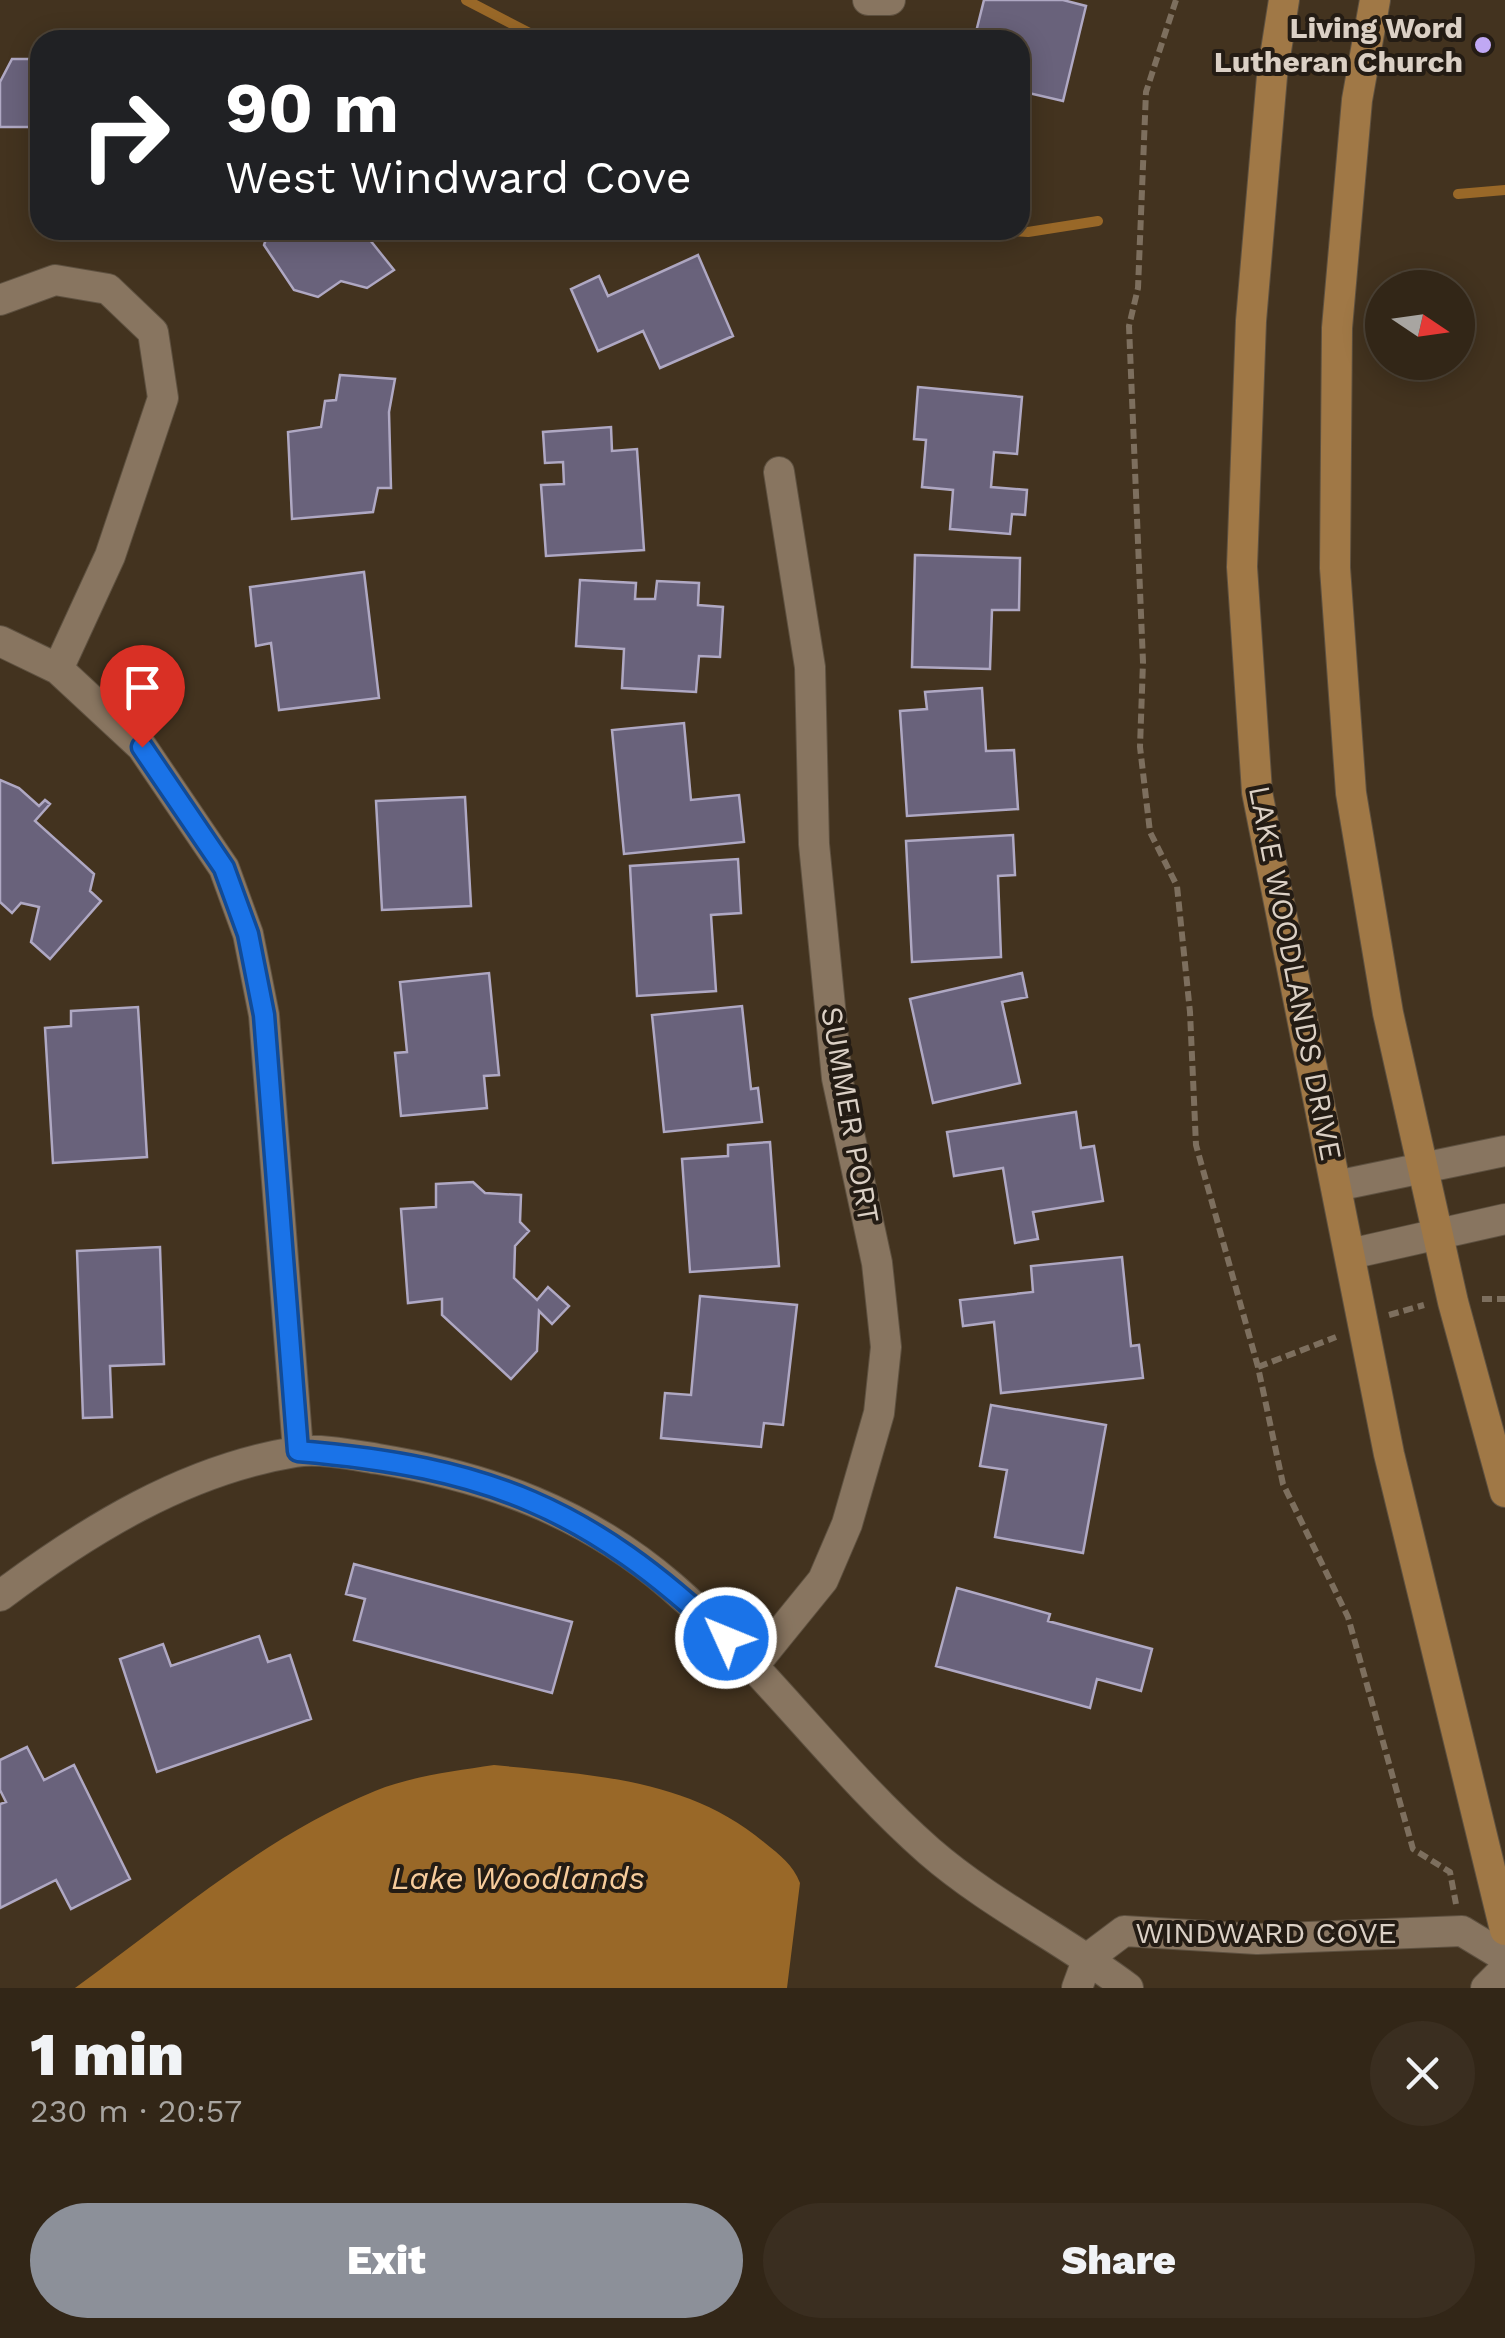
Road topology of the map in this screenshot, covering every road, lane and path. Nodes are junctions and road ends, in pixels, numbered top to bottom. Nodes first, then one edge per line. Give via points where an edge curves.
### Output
1 (868, 0) edge
2 (890, 0) edge
3 (1176, 0) edge
4 (1284, 0) edge
5 (1375, 0) edge
6 (0, 300) edge
7 (778, 472) dead end
8 (0, 642) edge
9 (58, 669) junction
10 (1505, 1151) edge
11 (1426, 1166) junction
12 (1336, 1186) junction
13 (1505, 1219) edge
14 (1440, 1233) junction
15 (1350, 1254) junction
16 (298, 1451) junction
17 (1505, 1492) edge
18 (0, 1596) edge
19 (754, 1666) junction
20 (1505, 1930) edge
21 (1462, 1932) junction
22 (1505, 1957) edge
23 (1088, 1958) junction
24 (1505, 1969) edge
25 (1077, 1988) edge
26 (1128, 1988) edge
27 (1486, 1988) edge

1 - 2 street
3 - 21 path via 1146,92 1138,288 1130,326 1144,662 1140,748 1150,832 1177,886 1196,1145 1283,1484 1348,1617 1413,1849 1450,1872
4 - 12 main road, LAKE WOODLANDS DRIVE via 1251,321 1242,567 1257,792
5 - 11 main road via 1357,100 1337,328 1335,568 1350,793 1388,1014
6 - 9 street via 55,280 108,290 153,332 163,398 110,556
7 - 19 street, SUMMER PORT via 810,666 814,844 837,1078 877,1263 886,1347 879,1413 847,1524 823,1580
8 - 9 street
9 - 16 street via 142,747 189,811 224,868 248,934 264,1015
10 - 11 street
11 - 12 street
11 - 14 main road
12 - 15 main road, LAKE WOODLANDS DRIVE
13 - 14 street
14 - 15 street
14 - 17 main road
15 - 20 main road, LAKE WOODLANDS DRIVE via 1389,1454
16 - 18 street, WINDWARD COVE via 222,1471 140,1504 75,1540
16 - 19 street, WINDWARD COVE via 486,1481 548,1506 670,1584
19 - 23 street, WINDWARD COVE via 851,1777 931,1852
21 - 22 street
21 - 23 street, WINDWARD COVE via 1257,1940 1124,1931
23 - 25 street
23 - 26 street, WINDWARD COVE
24 - 27 street

